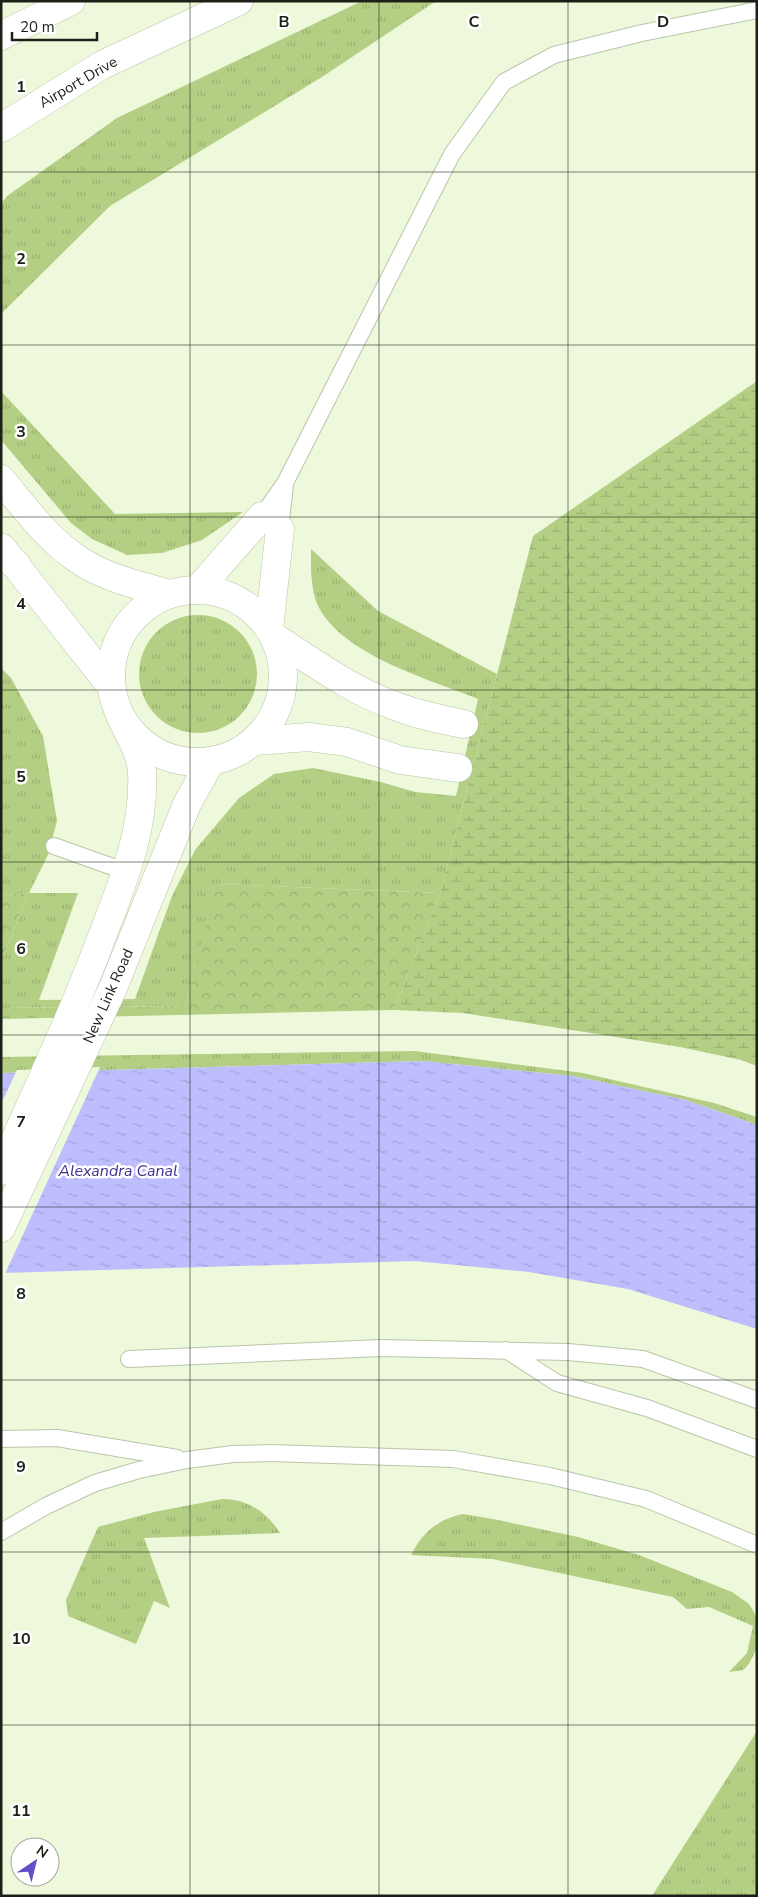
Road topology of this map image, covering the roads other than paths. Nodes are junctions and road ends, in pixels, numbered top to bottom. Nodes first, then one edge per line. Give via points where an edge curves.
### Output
1 (71, 1) edge
2 (239, 1) edge
3 (757, 10) edge
4 (1, 36) edge
5 (1, 128) edge
6 (1, 480) edge
7 (285, 483) junction
8 (271, 522) junction
9 (6, 555) edge
10 (199, 588) junction
11 (169, 594) junction
12 (273, 634) junction
13 (111, 686) junction
14 (120, 715) junction
15 (464, 724) dead end
16 (255, 741) junction
17 (211, 761) junction
18 (458, 768) dead end
19 (54, 846) dead end
20 (126, 872) junction
21 (1, 1171) edge
22 (1, 1228) edge
23 (506, 1350) junction
24 (129, 1359) dead end
25 (757, 1400) edge
26 (1, 1439) edge
27 (757, 1449) edge
28 (187, 1460) junction
29 (1, 1532) edge
30 (757, 1545) edge

1 - 4 main road
2 - 5 main road, Airport Drive via 102,66
3 - 7 lane via 554,55 504,82 452,154
6 - 11 main road, New Link Road via 46,532 78,560 98,571
7 - 8 lane
7 - 8 lane
8 - 10 main road
8 - 12 main road
9 - 13 main road, New Link Road
10 - 11 main road, New Link Road
10 - 12 main road, New Link Road via 227,595 253,610
11 - 13 main road, New Link Road via 141,609 124,630 112,657
12 - 15 main road via 358,689 388,704
12 - 16 main road, New Link Road via 284,675 280,700 271,722
13 - 14 main road, New Link Road
14 - 17 main road, New Link Road via 138,739 162,755 186,762
14 - 20 main road, New Link Road via 142,771 139,828
16 - 17 main road, New Link Road via 234,754
16 - 18 main road via 309,736 347,742 400,760
17 - 22 main road, New Link Road via 187,804 113,988
19 - 20 lane
20 - 21 main road, New Link Road via 82,988
23 - 24 lane via 381,1348
23 - 25 lane via 568,1352 643,1360
23 - 27 lane via 557,1383 647,1408
26 - 28 lane via 57,1438
28 - 29 lane via 95,1483
28 - 30 lane via 271,1453 453,1459 550,1476 646,1500

